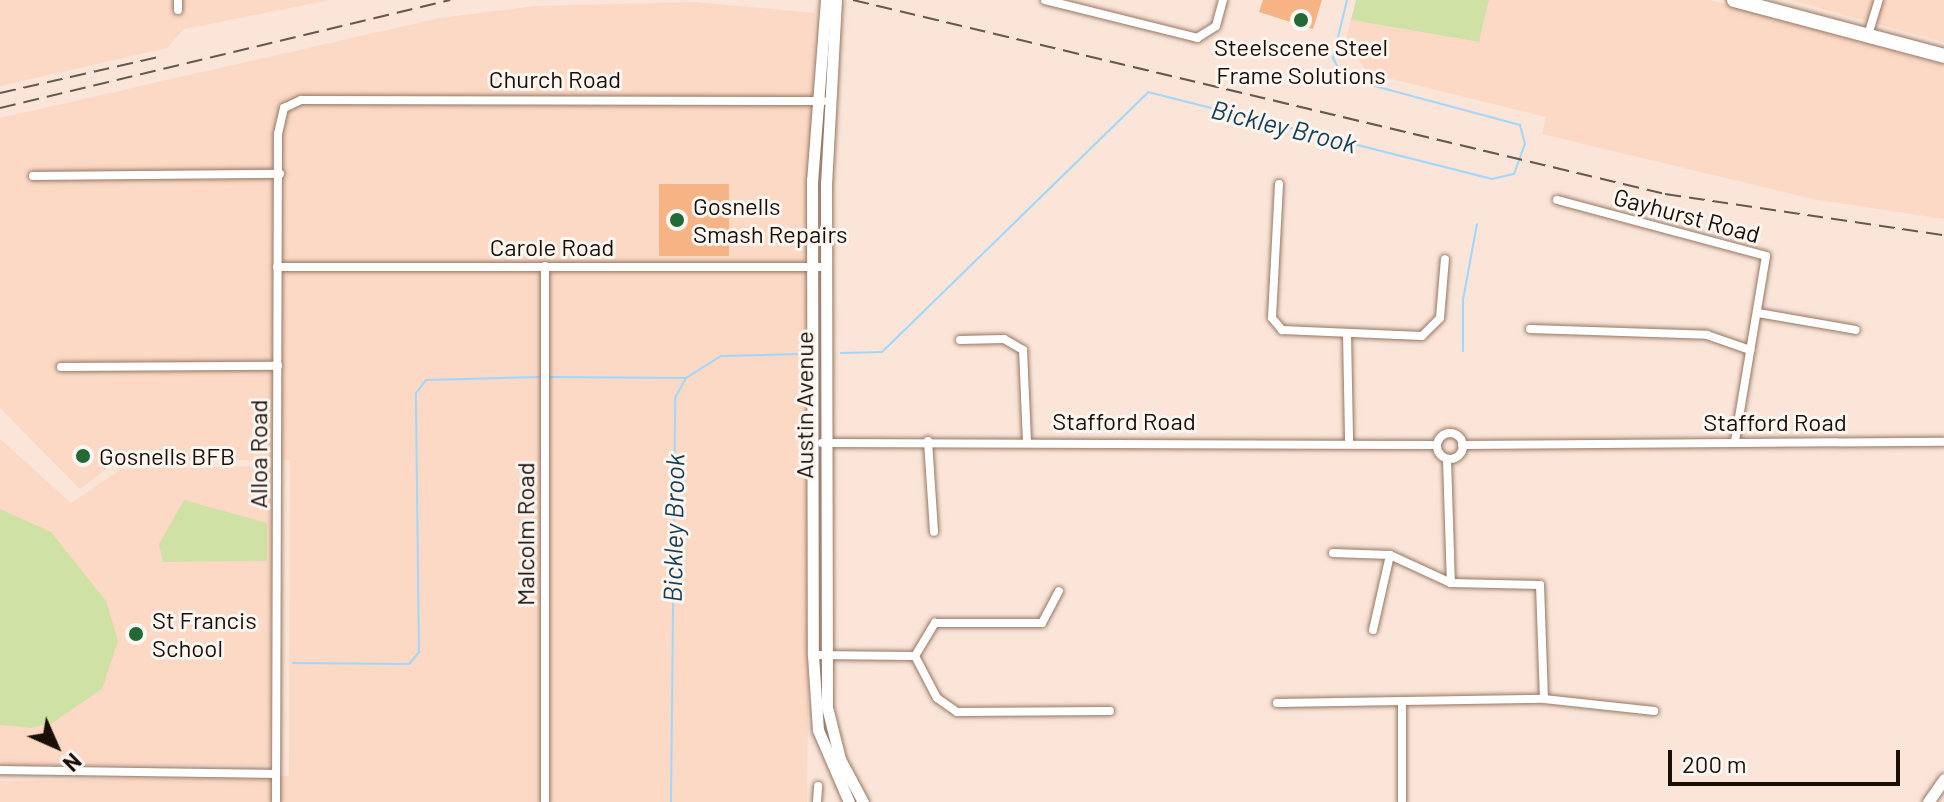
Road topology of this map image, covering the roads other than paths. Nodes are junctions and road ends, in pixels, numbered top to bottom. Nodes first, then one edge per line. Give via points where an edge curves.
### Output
1 (178, 0) edge
2 (826, 0) edge
3 (836, 0) edge
4 (1045, 0) edge
5 (1223, 0) edge
6 (1734, 0) edge
7 (1763, 0) edge
8 (1879, 0) edge
9 (178, 10) dead end
10 (1869, 32) junction
11 (1944, 49) edge
12 (1944, 56) edge
13 (821, 101) junction
14 (284, 108) joint
15 (280, 174) junction
16 (33, 176) dead end
17 (1279, 184) dead end
18 (1557, 200) dead end
19 (1445, 259) dead end
20 (545, 266) junction
21 (277, 267) junction
22 (812, 267) junction
23 (826, 267) junction
24 (1758, 313) junction
25 (1530, 329) dead end
26 (1856, 330) dead end
27 (1347, 333) junction
28 (960, 340) dead end
29 (1750, 350) junction
30 (278, 366) junction
31 (61, 367) dead end
32 (928, 441) junction
33 (1349, 441) junction
34 (1027, 442) junction
35 (1735, 442) junction
36 (1944, 442) edge
37 (811, 443) junction
38 (826, 443) junction
39 (1437, 445) junction
40 (1462, 445) junction
41 (1447, 459) junction
42 (934, 532) dead end
43 (1333, 553) dead end
44 (1390, 555) junction
45 (1451, 583) junction
46 (1059, 591) dead end
47 (1373, 630) dead end
48 (813, 655) junction
49 (826, 655) junction
50 (915, 656) junction
51 (1544, 699) junction
52 (1402, 701) junction
53 (1277, 703) dead end
54 (1110, 711) dead end
55 (1654, 711) dead end
56 (0, 770) edge
57 (276, 774) junction
58 (1944, 779) edge
59 (818, 786) dead end
60 (1944, 791) edge
61 (276, 802) edge
62 (545, 802) edge
63 (817, 802) edge
64 (849, 802) edge
65 (863, 802) edge
66 (1402, 802) edge
67 (1928, 802) edge
68 (1936, 802) edge

1 - 9 street
2 - 13 main road, Austin Avenue
3 - 13 main road, Austin Avenue
4 - 5 street via 1197,38 1216,26
6 - 10 highway
7 - 10 highway
8 - 10 street
10 - 11 highway
10 - 12 highway
13 - 14 street, Church Road via 301,100
13 - 22 main road, Austin Avenue
13 - 23 main road, Austin Avenue
14 - 15 street, Alloa Road
15 - 16 street
15 - 21 street, Alloa Road
17 - 27 street via 1272,318 1292,333
18 - 24 street, Gayhurst Road via 1766,256
19 - 27 street via 1434,329 1422,336
20 - 21 street, Carole Road
20 - 22 street, Carole Road
20 - 62 street, Malcolm Road
21 - 30 street, Alloa Road
22 - 23 street, Carole Road
22 - 37 main road, Austin Avenue
23 - 38 main road, Austin Avenue
24 - 26 street
24 - 29 street, Gayhurst Road
25 - 29 street via 1707,335
27 - 33 street
28 - 34 street via 1004,339 1023,350
29 - 35 street, Gayhurst Road
30 - 31 street
30 - 57 street, Alloa Road
32 - 34 street, Stafford Road
32 - 38 street, Stafford Road
32 - 42 street
33 - 34 street, Stafford Road
33 - 39 street, Stafford Road
35 - 36 street, Stafford Road
35 - 40 street, Stafford Road
37 - 38 street, Stafford Road
37 - 48 main road, Austin Avenue
38 - 49 main road, Austin Avenue
39 - 40 street, Stafford Road via 1448,434
39 - 41 street
40 - 41 street
41 - 45 street
43 - 44 street
44 - 45 street
44 - 47 street
45 - 51 street via 1540,585
46 - 50 street via 1042,623 935,623
48 - 49 street
48 - 64 main road, Austin Avenue via 818,730
49 - 50 street
49 - 65 main road, Austin Avenue via 831,729
50 - 54 street via 937,698 957,712
51 - 52 street
51 - 55 street
52 - 53 street
52 - 66 street
56 - 57 street
57 - 61 street, Alloa Road
58 - 67 main road
59 - 63 street
60 - 68 main road

